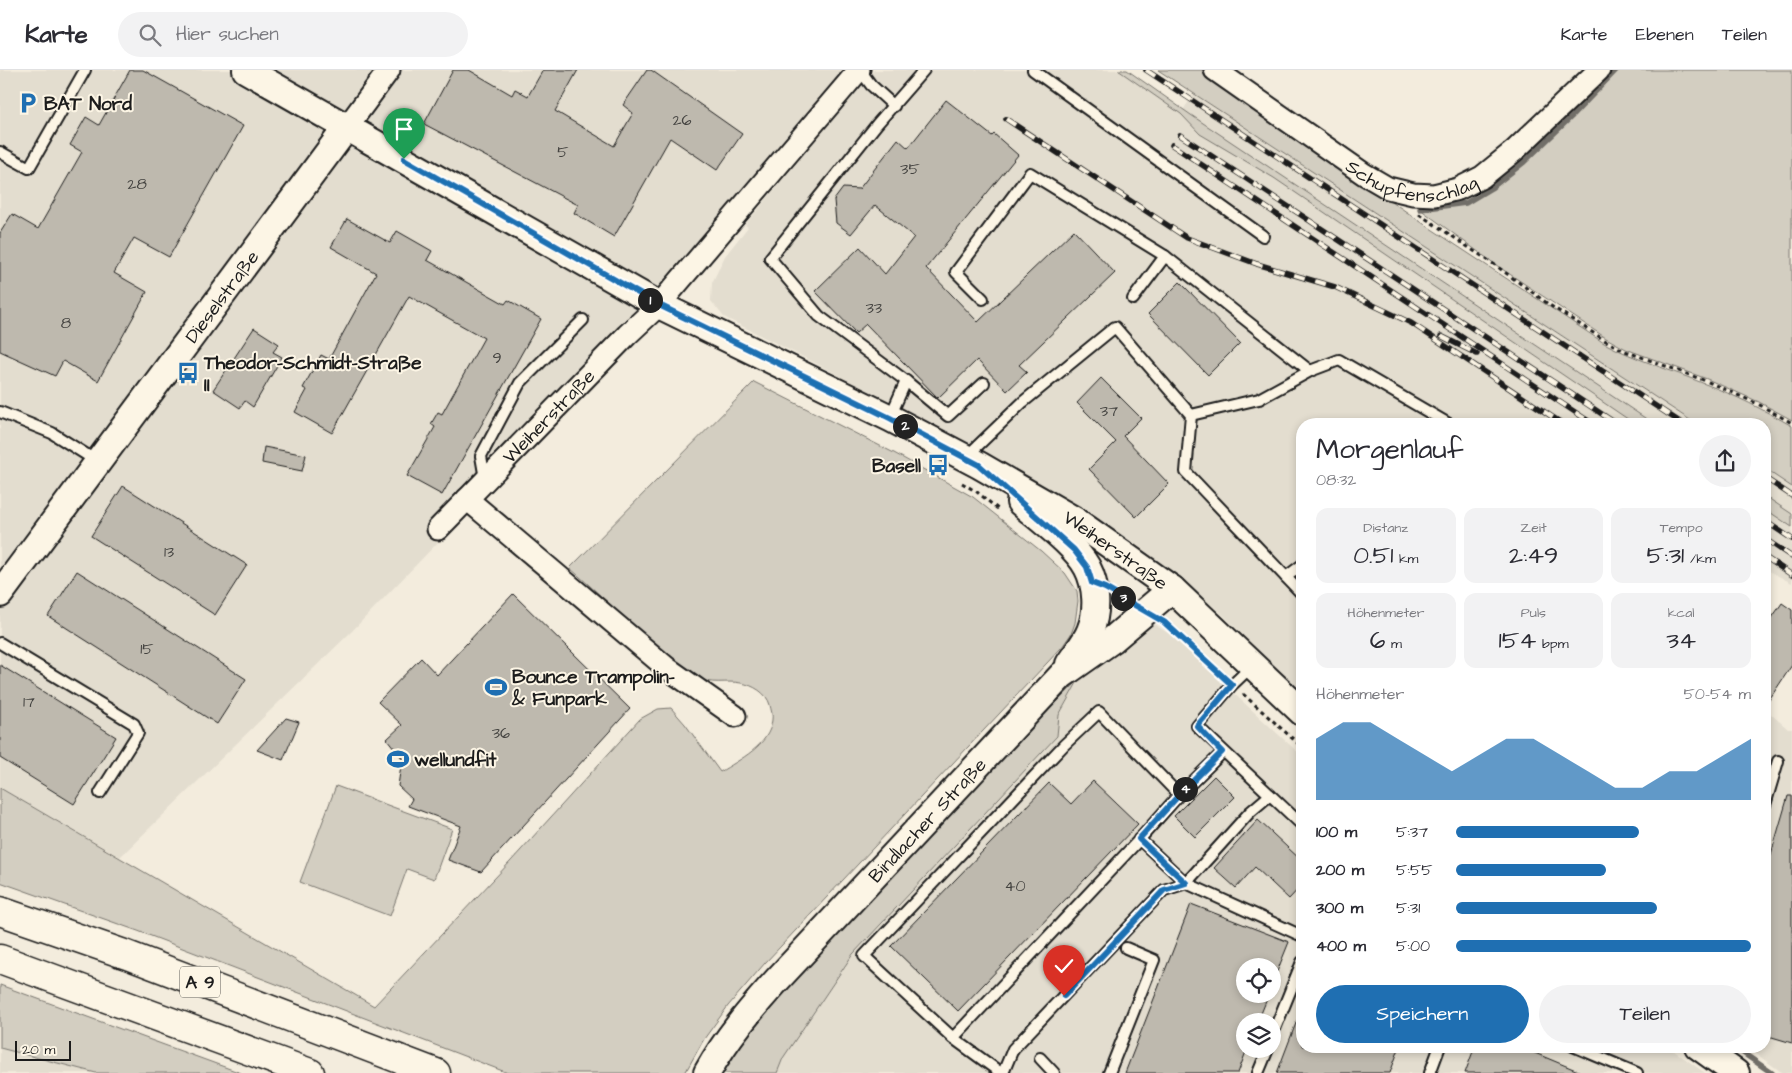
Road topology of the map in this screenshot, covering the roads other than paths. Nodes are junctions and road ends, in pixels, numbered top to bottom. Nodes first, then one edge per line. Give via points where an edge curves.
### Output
1 (85, 70) edge
2 (246, 70) edge
3 (389, 70) edge
4 (859, 70) edge
5 (924, 70) edge
6 (1033, 70) edge
7 (1215, 70) edge
8 (1599, 70) edge
9 (894, 106) junction
10 (347, 127) junction
11 (0, 152) edge
12 (1263, 236) dead end
13 (1165, 256) junction
14 (983, 299) dead end
15 (1132, 299) dead end
16 (659, 305) junction
17 (583, 320) dead end
18 (1310, 371) junction
19 (906, 381) junction
20 (984, 383) dead end
21 (0, 412) edge
22 (1192, 415) junction
23 (890, 418) junction
24 (1440, 418) edge
25 (99, 462) junction
26 (968, 469) junction
27 (486, 480) junction
28 (467, 499) junction
29 (438, 529) dead end
30 (1296, 570) edge
31 (1286, 577) junction
32 (1296, 588) edge
33 (1172, 589) junction
34 (0, 594) edge
35 (0, 643) edge
36 (1254, 665) junction
37 (1062, 675) junction
38 (1296, 706) edge
39 (735, 716) dead end
40 (1222, 752) junction
41 (1778, 761) dead end
42 (1771, 785) edge
43 (100, 793) dead end
44 (1179, 795) junction
45 (1270, 795) junction
46 (1296, 819) edge
47 (1139, 839) junction
48 (1186, 883) junction
49 (0, 911) edge
50 (1296, 933) edge
51 (1126, 948) dead end
52 (0, 960) edge
53 (1296, 977) edge
54 (1281, 1014) edge
55 (953, 1038) junction
56 (1437, 1053) edge
57 (1590, 1053) edge
58 (1708, 1053) edge
59 (1040, 1058) dead end
60 (1264, 1058) edge
61 (310, 1073) edge
62 (436, 1073) edge
63 (707, 1073) edge
64 (1002, 1073) edge
65 (1054, 1073) edge
66 (1109, 1073) edge
67 (1258, 1073) edge
68 (1430, 1073) edge
69 (1637, 1073) edge
70 (1736, 1073) edge

1 - 11 lane via 29,168
2 - 10 street, Weiherstraße
3 - 10 street, Dieselstraße
4 - 9 lane
4 - 16 street, Weiherstraße
5 - 9 lane
6 - 12 lane
7 - 8 street, Schupfenschlag via 1388,188 1434,195 1458,189 1482,177 1514,152
9 - 19 lane via 770,258 819,316
10 - 16 street, Weiherstraße
10 - 25 street, Dieselstraße
13 - 14 lane via 1030,173 956,272
13 - 15 lane
13 - 18 lane
16 - 23 street, Weiherstraße
16 - 27 street, Weiherstraße
17 - 27 lane via 520,383 481,456
18 - 22 lane via 1259,399
18 - 24 lane via 1339,360
19 - 20 lane via 948,416
19 - 23 lane
21 - 25 lane via 52,433
22 - 26 lane via 1115,327 1023,402
22 - 31 lane via 1186,472
23 - 26 street, Weiherstraße
25 - 34 street, Dieselstraße
26 - 33 street, Weiherstraße via 1076,521
26 - 37 street via 1074,550 1087,567 1096,604 1094,619 1090,632
27 - 28 street, Weiherstraße
28 - 29 street, Weiherstraße
28 - 39 street via 667,668
30 - 31 lane
31 - 32 lane
33 - 36 street, Weiherstraße
33 - 37 street, Bindlacher Straße via 1112,640
35 - 43 lane via 134,724 138,733
36 - 38 street, Weiherstraße
36 - 40 lane via 1197,726
37 - 63 street, Bindlacher Straße via 744,1017
40 - 44 lane
40 - 45 lane
41 - 42 lane
44 - 47 lane
44 - 55 lane via 1099,712 864,956
45 - 46 lane
45 - 48 lane via 1250,812
47 - 48 lane
47 - 55 lane
48 - 50 lane
48 - 64 lane via 1164,890 1013,1049
49 - 62 highway, A 9 via 127,955
51 - 66 lane via 1154,960
52 - 61 highway, A 9
53 - 54 lane
55 - 64 lane
56 - 68 lane
57 - 69 lane
58 - 70 street
59 - 65 lane
60 - 67 lane

